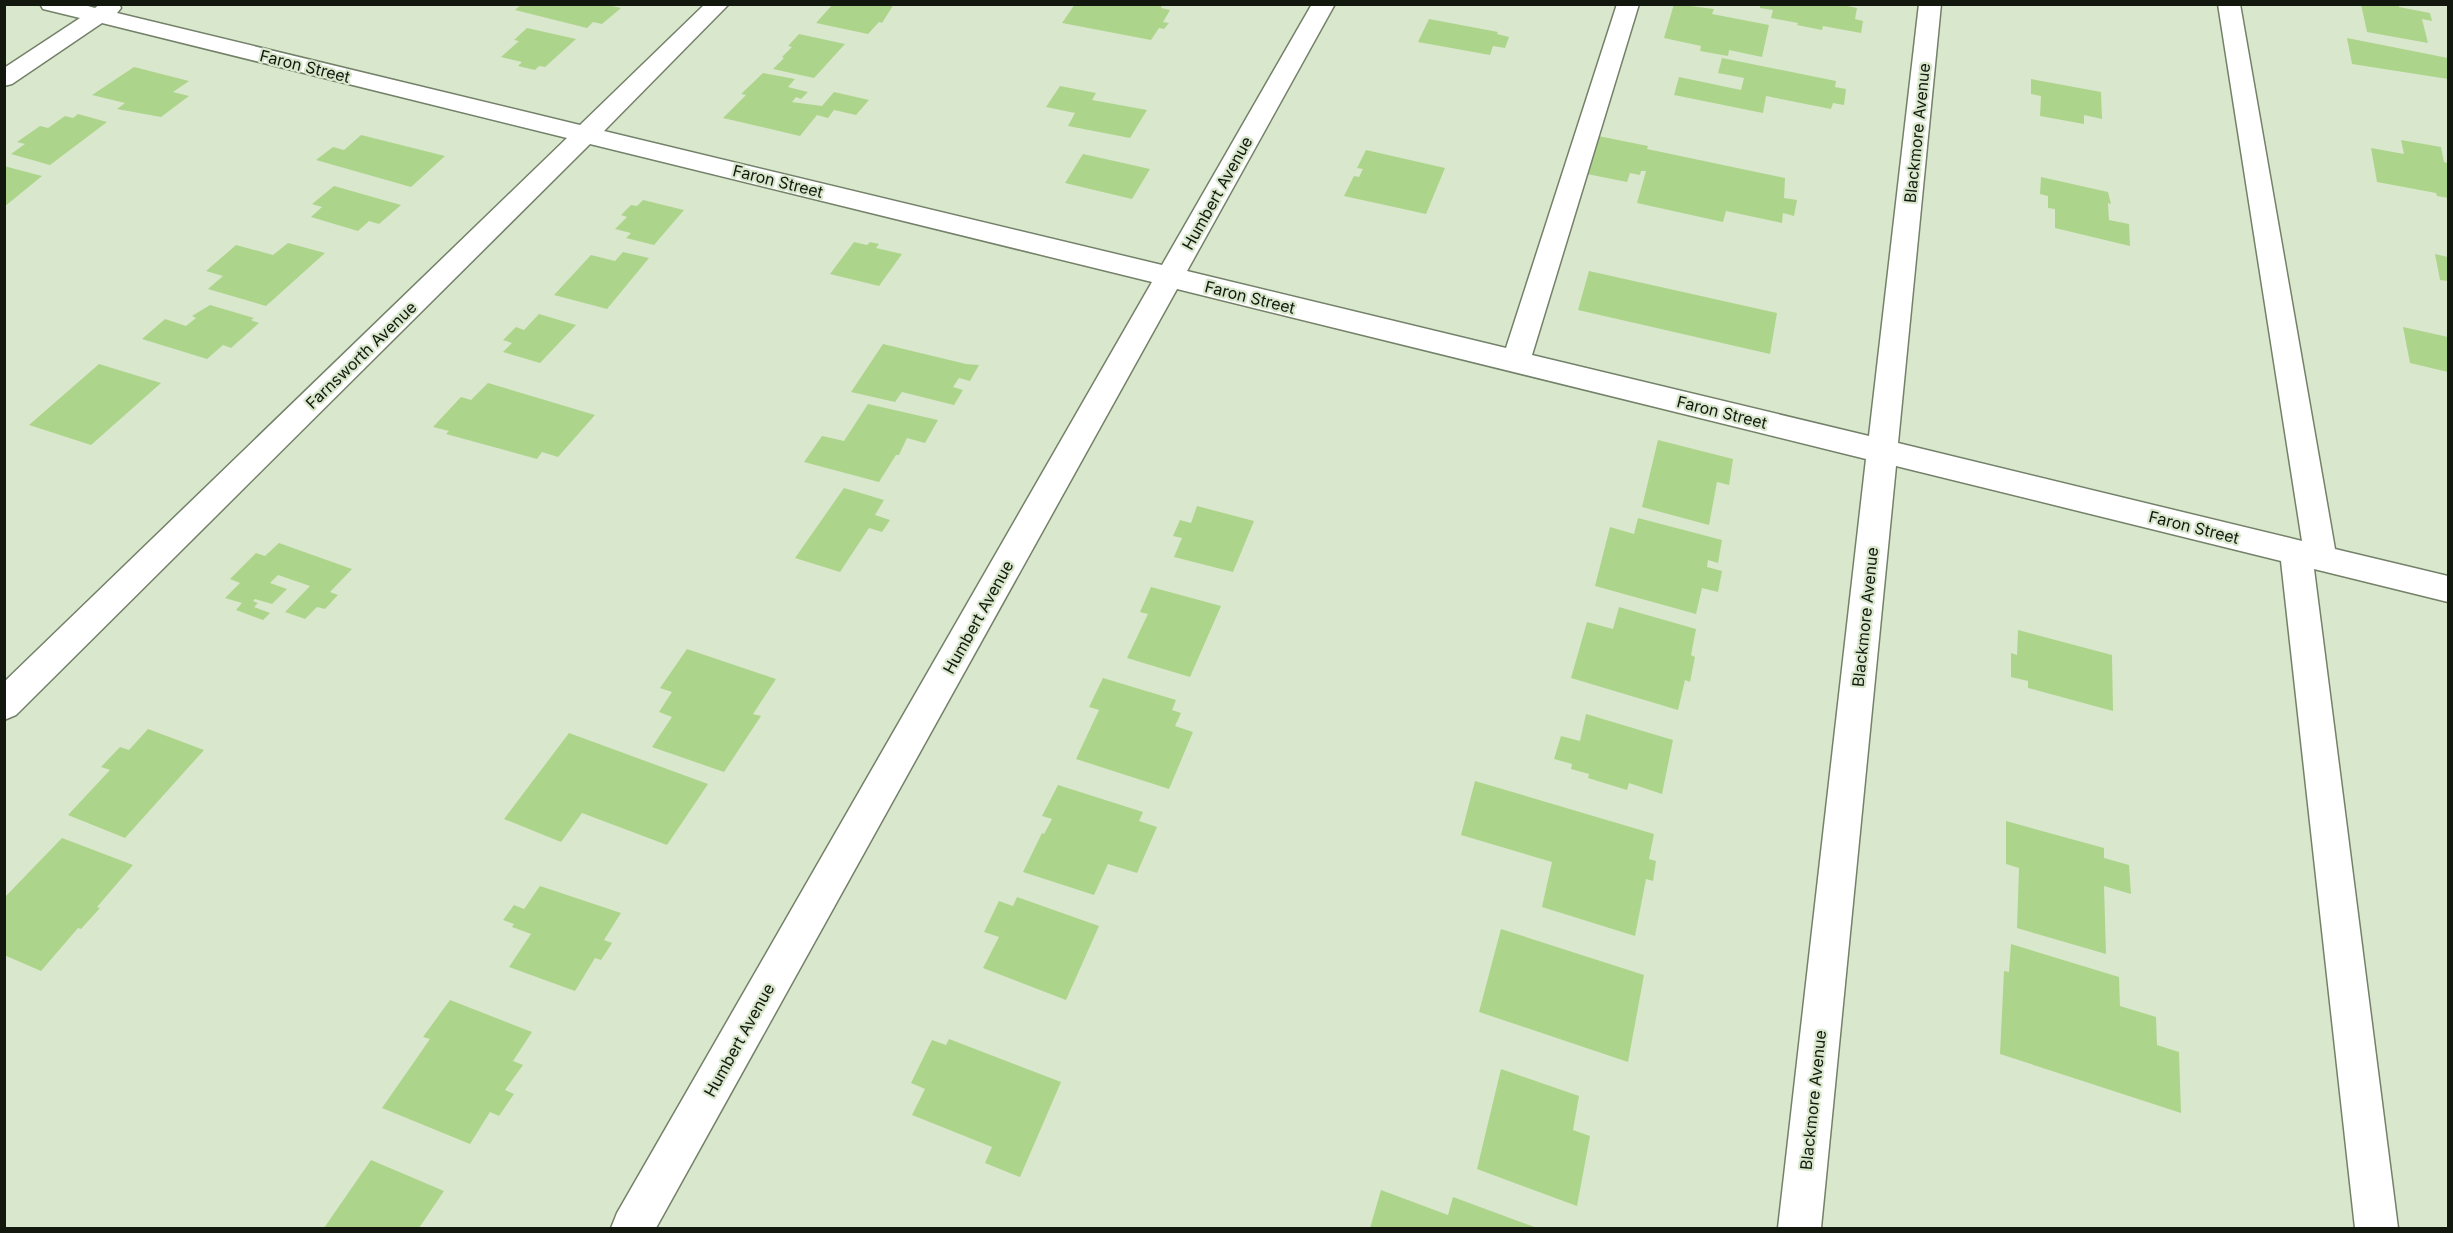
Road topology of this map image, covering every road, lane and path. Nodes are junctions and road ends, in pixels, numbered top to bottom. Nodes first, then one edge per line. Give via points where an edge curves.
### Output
1 (51, 4) edge
2 (718, 4) edge
3 (1324, 4) edge
4 (1628, 4) edge
5 (1930, 4) edge
6 (2229, 4) edge
7 (106, 10) edge
8 (4, 79) edge
9 (585, 135) junction
10 (1170, 277) junction
11 (1516, 362) junction
12 (1882, 451) junction
13 (2309, 555) junction
14 (2448, 589) edge
15 (4, 705) edge
16 (632, 1228) edge
17 (1799, 1228) edge
18 (2377, 1228) edge

1 - 7 street, Faron Street
2 - 9 street, Farnsworth Avenue
3 - 10 street, Humbert Avenue
4 - 11 street
5 - 12 street, Blackmore Avenue
6 - 13 street
7 - 8 street
7 - 9 street, Faron Street
9 - 10 street, Faron Street
9 - 15 street, Farnsworth Avenue
10 - 11 street, Faron Street
10 - 16 street, Humbert Avenue
11 - 12 street, Faron Street
12 - 13 street, Faron Street
12 - 17 street, Blackmore Avenue
13 - 14 street, Faron Street
13 - 18 street

